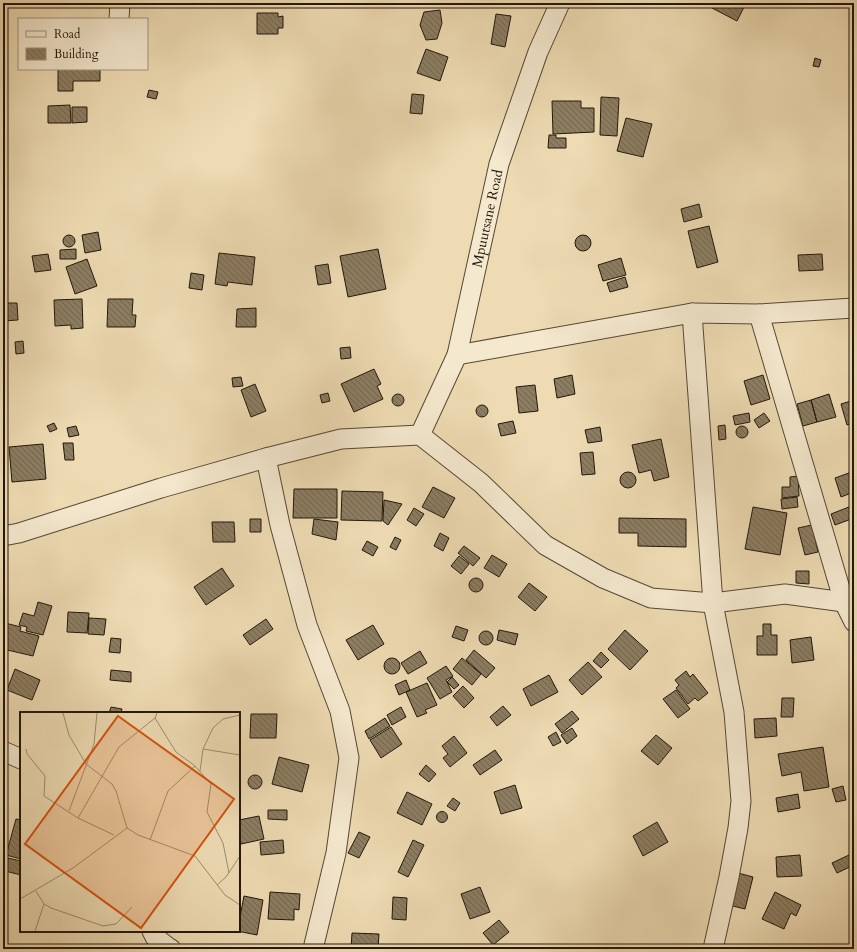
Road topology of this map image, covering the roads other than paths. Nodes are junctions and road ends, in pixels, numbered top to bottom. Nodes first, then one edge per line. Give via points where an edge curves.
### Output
1 (120, 3) edge
2 (560, 3) edge
3 (120, 18) edge
4 (854, 308) edge
5 (692, 313) junction
6 (759, 314) junction
7 (456, 356) junction
8 (420, 435) junction
9 (266, 458) junction
10 (3, 536) edge
11 (713, 603) junction
12 (849, 604) edge
13 (854, 622) edge
14 (3, 751) edge
15 (20, 759) edge
16 (153, 932) edge
17 (171, 949) edge
18 (313, 949) edge
19 (713, 949) edge

1 - 3 street
2 - 7 street, Mpuutsane Road via 538,52 500,164
4 - 6 street
5 - 6 street
5 - 7 street
5 - 11 street
6 - 12 street
7 - 8 street, Mpuutsane Road
8 - 9 street via 341,439
8 - 11 street via 481,483 545,545 603,578 650,598
9 - 10 street
9 - 18 street via 280,525 307,625 340,710 349,758 336,853
11 - 12 street via 785,594
11 - 19 street via 734,712 741,800 729,877
12 - 13 street
14 - 15 street
16 - 17 street

